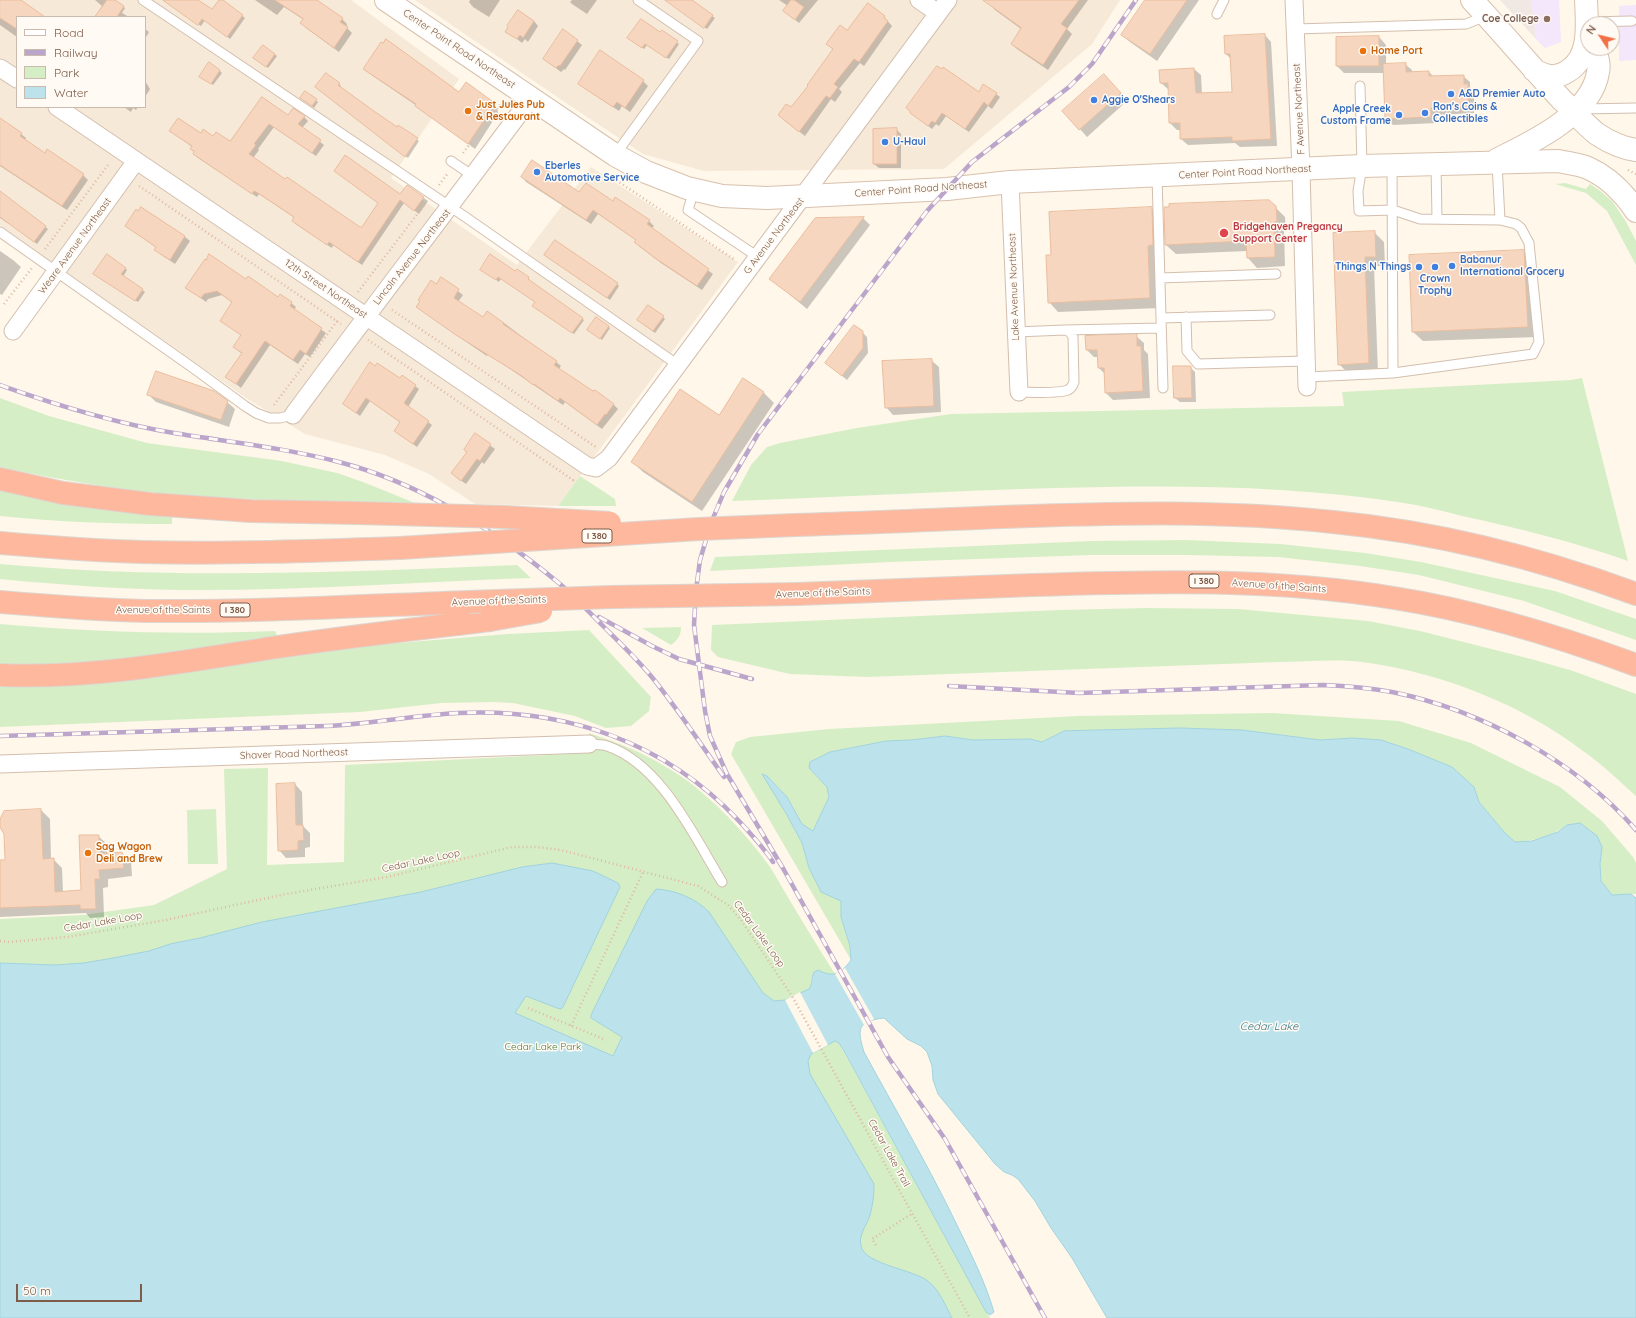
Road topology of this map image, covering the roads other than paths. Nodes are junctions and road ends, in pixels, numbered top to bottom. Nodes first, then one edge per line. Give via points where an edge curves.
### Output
1 (143, 0) edge
2 (386, 0) edge
3 (638, 0) edge
4 (919, 0) edge
5 (1224, 0) edge
6 (1294, 0) edge
7 (1586, 0) edge
8 (943, 6) edge
9 (1480, 8) edge
10 (1217, 14) dead end
11 (1587, 16) edge
12 (1632, 21) dead end
13 (1620, 22) edge
14 (1295, 29) junction
15 (1581, 56) edge
16 (1596, 56) edge
17 (0, 68) edge
18 (1534, 70) junction
19 (16, 79) edge
20 (1360, 86) dead end
21 (531, 98) junction
22 (59, 108) edge
23 (1636, 108) edge
24 (1576, 111) junction
25 (1636, 150) edge
26 (615, 155) junction
27 (136, 161) junction
28 (451, 161) dead end
29 (1497, 162) junction
30 (1436, 164) junction
31 (1362, 166) junction
32 (1392, 166) junction
33 (1301, 170) junction
34 (473, 176) junction
35 (1157, 176) junction
36 (1010, 182) junction
37 (694, 190) junction
38 (803, 197) junction
39 (450, 207) junction
40 (1393, 210) junction
41 (1636, 211) edge
42 (1437, 219) junction
43 (1500, 220) junction
44 (0, 232) edge
45 (758, 257) junction
46 (57, 271) junction
47 (1276, 274) dead end
48 (1160, 278) junction
49 (1270, 315) dead end
50 (366, 316) junction
51 (1186, 317) junction
52 (1161, 318) junction
53 (1161, 328) junction
54 (1065, 330) junction
55 (13, 331) dead end
56 (1016, 332) junction
57 (678, 365) junction
58 (1393, 373) junction
59 (1306, 375) junction
60 (1163, 388) dead end
61 (1019, 392) joint
62 (293, 415) joint
63 (596, 468) joint
64 (0, 479) edge
65 (698, 529) junction
66 (0, 543) edge
67 (1636, 594) edge
68 (611, 597) junction
69 (0, 602) edge
70 (1636, 666) edge
71 (0, 674) edge
72 (589, 744) joint
73 (0, 764) edge
74 (722, 882) dead end

1 - 39 lane
2 - 21 main road, Center Point Road Northeast
3 - 26 lane via 698,41
4 - 8 street
5 - 10 lane
6 - 14 street, F Avenue Northeast
7 - 11 main road
8 - 38 street, G Avenue Northeast
9 - 14 lane via 1466,24
9 - 18 main road
12 - 13 lane
14 - 33 street, F Avenue Northeast
15 - 18 main road via 1576,66 1562,76 1555,78
16 - 24 main road via 1599,70 1596,82 1591,93
17 - 19 street
18 - 24 main road
20 - 31 lane
21 - 26 main road, Center Point Road Northeast
21 - 34 street, Lincoln Avenue Northeast
22 - 27 street, 12th Street Northeast
23 - 24 lane
24 - 25 main road via 1598,134 1624,148
24 - 29 main road
26 - 37 main road, Center Point Road Northeast via 646,172
27 - 46 street, Weare Avenue Northeast
27 - 50 street, 12th Street Northeast
28 - 34 lane
29 - 30 main road, Center Point Road Northeast
29 - 41 main road, Center Point Road Northeast via 1558,161 1587,167 1611,183
29 - 43 lane
30 - 32 main road, Center Point Road Northeast
30 - 42 lane
31 - 32 main road, Center Point Road Northeast
31 - 33 main road, Center Point Road Northeast
31 - 40 lane via 1358,191 1359,211
32 - 40 lane
33 - 35 main road, Center Point Road Northeast
33 - 59 street, F Avenue Northeast
34 - 39 street, Lincoln Avenue Northeast
35 - 36 main road, Center Point Road Northeast
35 - 48 lane
36 - 38 main road, Center Point Road Northeast via 947,189
36 - 56 street, Lake Avenue Northeast
37 - 38 main road, Center Point Road Northeast via 722,196
37 - 45 lane via 688,210
38 - 45 street, G Avenue Northeast
39 - 50 street, Lincoln Avenue Northeast
39 - 57 lane
40 - 42 lane via 1420,219
40 - 58 lane
42 - 43 lane
43 - 58 lane via 1516,224 1530,243 1539,342 1533,354
44 - 46 lane
45 - 57 street, G Avenue Northeast
46 - 55 street, Weare Avenue Northeast
46 - 62 lane via 245,406 269,418
47 - 48 lane
48 - 52 lane
49 - 51 lane
50 - 62 street, Lincoln Avenue Northeast
50 - 63 street, 12th Street Northeast via 587,466
51 - 52 lane
51 - 59 lane via 1187,351 1198,364
52 - 53 lane
53 - 54 lane
53 - 60 lane
54 - 56 lane
54 - 61 lane via 1073,336 1072,387 1054,392
56 - 61 street, Lake Avenue Northeast
57 - 63 street, G Avenue Northeast via 609,458
58 - 59 lane
64 - 65 highway, bridge via 63,493 150,504 251,511 504,517
65 - 66 highway, I 380, bridge via 400,548 235,553 67,549
65 - 67 highway, I 380, bridge via 1129,514 1272,516 1334,522 1446,539 1587,576
68 - 69 highway, Avenue of the Saints / I 380, bridge via 249,610 144,611
68 - 70 highway, Avenue of the Saints / I 380, bridge via 798,594 1115,583 1260,583 1374,595 1447,608 1553,636
68 - 71 highway, bridge via 490,620 310,642 197,660 90,673
72 - 73 street, Shaver Road Northeast
72 - 74 lane via 618,750 634,760 660,784

